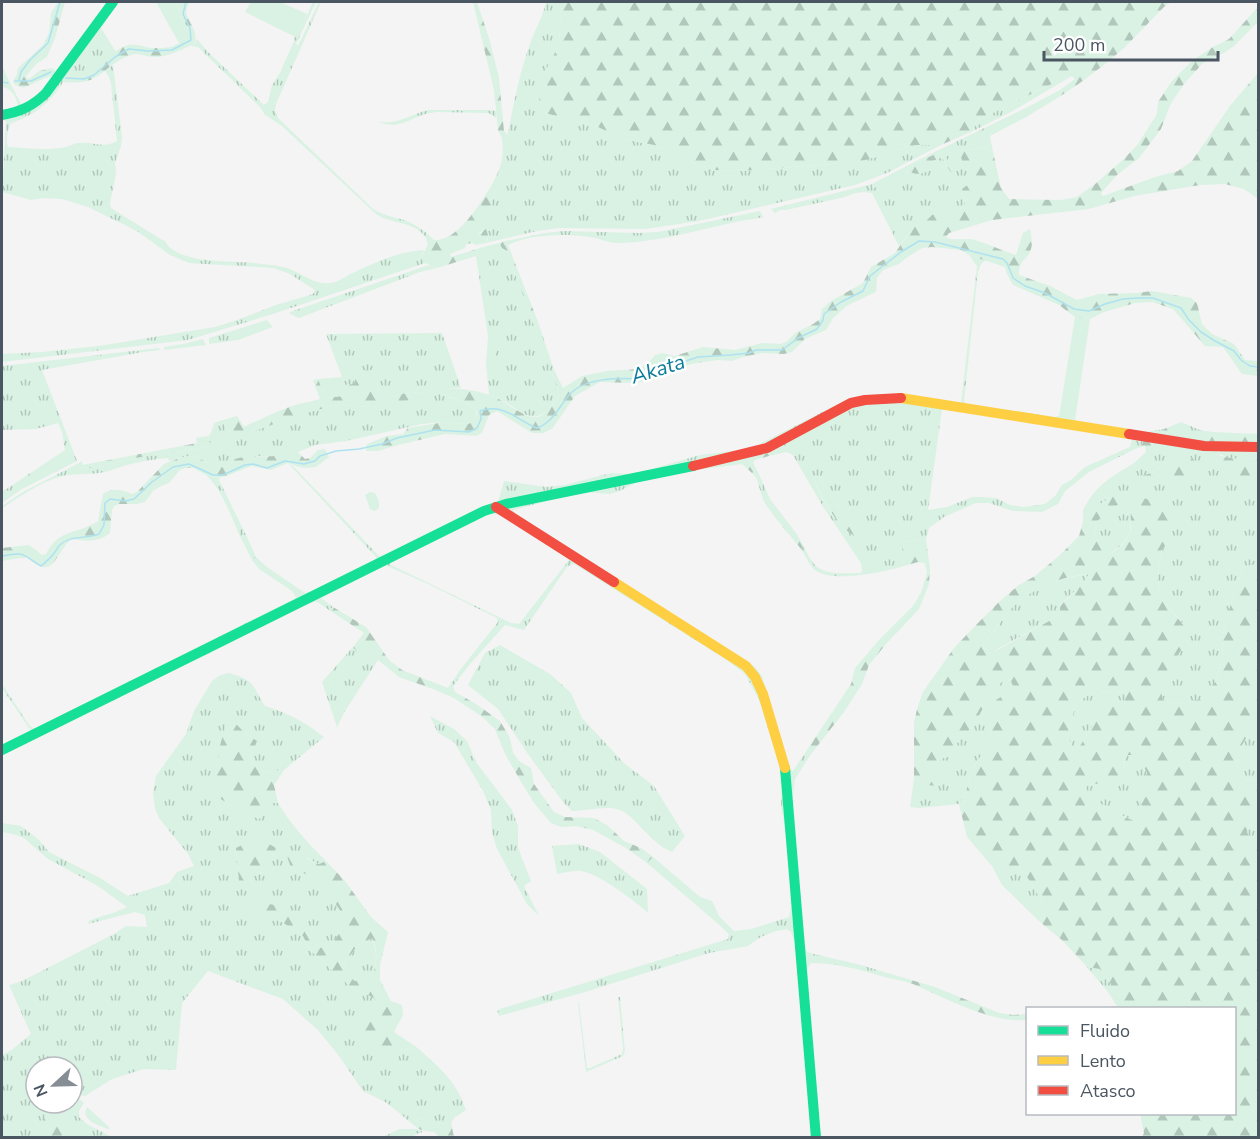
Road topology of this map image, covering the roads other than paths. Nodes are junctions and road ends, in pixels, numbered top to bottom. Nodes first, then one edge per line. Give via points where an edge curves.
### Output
1 (113, 2) edge
2 (2, 115) edge
3 (1258, 447) edge
4 (496, 507) junction
5 (2, 750) edge
6 (816, 1137) edge

1 - 2 street via 40,100 27,110
3 - 4 street via 1204,446 906,398 874,399 851,403 767,448
4 - 5 street
4 - 6 street via 746,666 755,677 786,772

